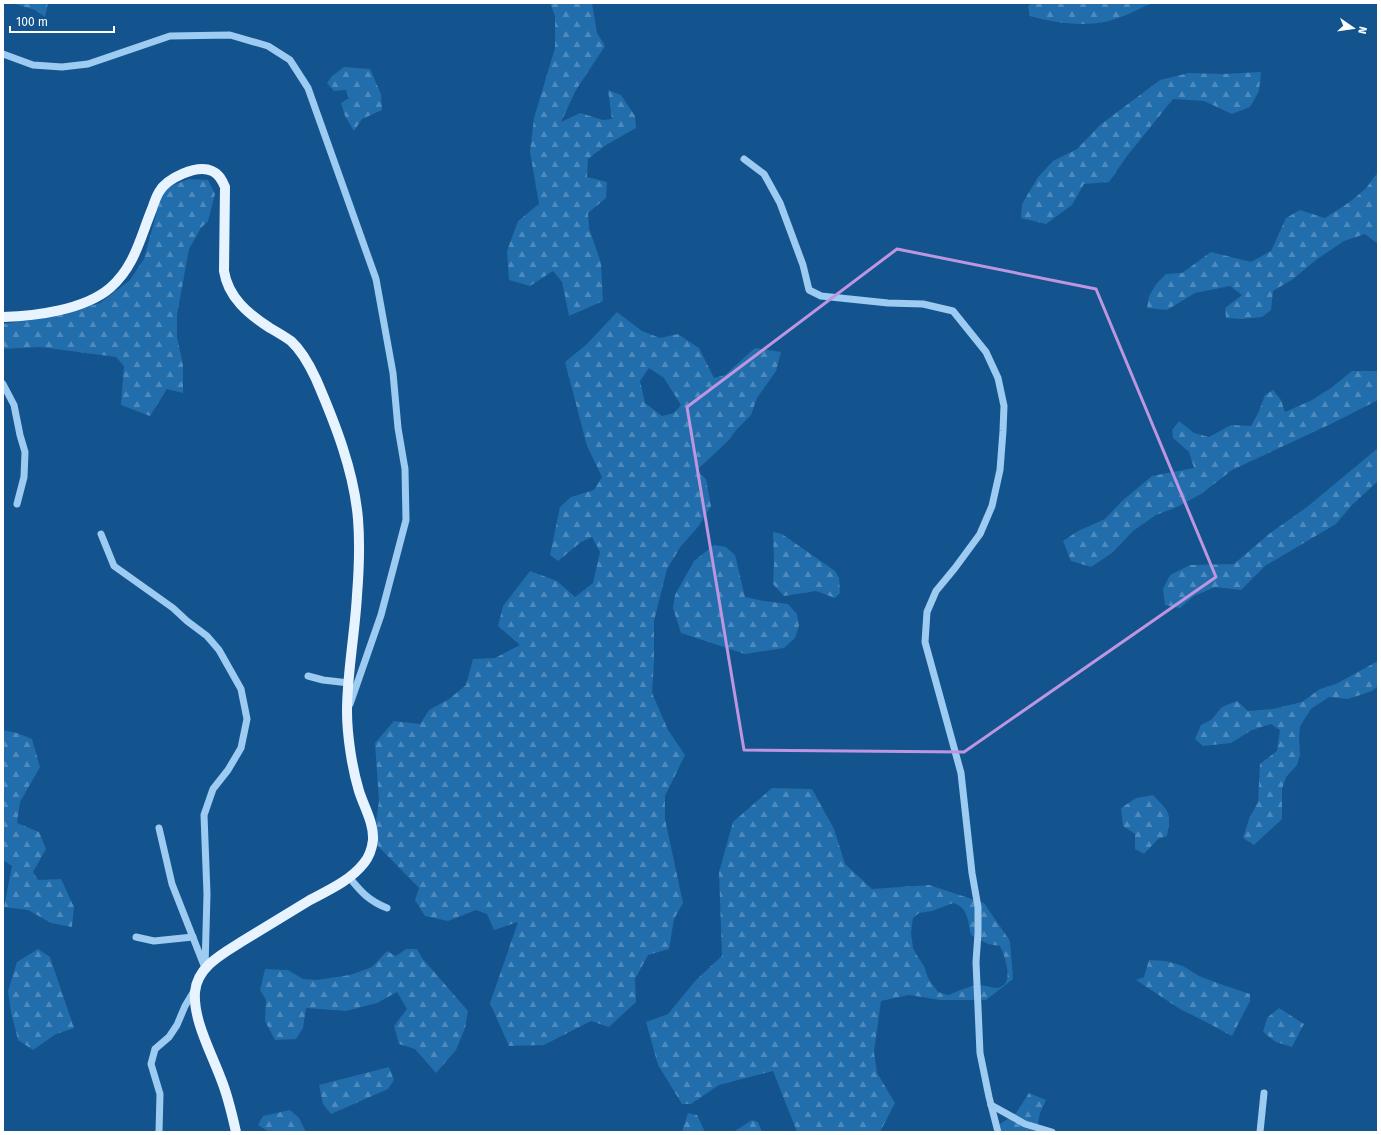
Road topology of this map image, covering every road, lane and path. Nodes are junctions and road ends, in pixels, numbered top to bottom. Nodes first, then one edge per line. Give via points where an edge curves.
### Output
1 (3, 54) edge
2 (744, 159) dead end
3 (3, 317) edge
4 (3, 384) edge
5 (17, 504) dead end
6 (101, 534) dead end
7 (308, 676) dead end
8 (349, 683) junction
9 (347, 712) junction
10 (159, 828) dead end
11 (349, 878) junction
12 (387, 908) dead end
13 (136, 937) dead end
14 (193, 937) junction
15 (205, 968) junction
16 (195, 990) junction
17 (1264, 1093) dead end
18 (991, 1105) junction
19 (159, 1132) edge
20 (236, 1132) edge
21 (998, 1132) edge
22 (1052, 1132) edge
23 (1260, 1132) edge

1 - 9 street via 33,65 62,67 88,64 170,36 230,35 268,46 290,60 308,88 376,279 393,372 405,469 406,520 381,615
2 - 18 street via 764,174 780,203 803,265 809,290 821,296 923,304 953,311 986,352 998,378 1004,406 1003,431 1000,470 992,506 980,534 936,591 927,612 925,642 961,773 978,907 976,962 980,1053
3 - 8 main road via 46,314 66,309 109,289 125,272 136,252 159,192 166,182 189,171 200,169 212,170 219,175 225,187 226,283 234,298 244,308 292,342 303,355 326,405 353,486 358,519 359,556
4 - 5 street via 14,405 25,452 24,477
6 - 15 street via 114,566 207,636 219,650 241,689 247,719 241,748 214,789 204,815 207,894
7 - 8 street
8 - 9 main road
9 - 11 main road via 358,789 373,841 366,862
10 - 14 street via 172,884
11 - 12 street via 373,903
11 - 15 main road via 217,957
13 - 14 street via 154,941
14 - 15 street
15 - 16 main road
16 - 19 street via 177,1025 155,1049 151,1064 160,1094
16 - 20 main road via 195,1010 232,1110
17 - 23 street
18 - 21 street
18 - 22 street via 1025,1124

